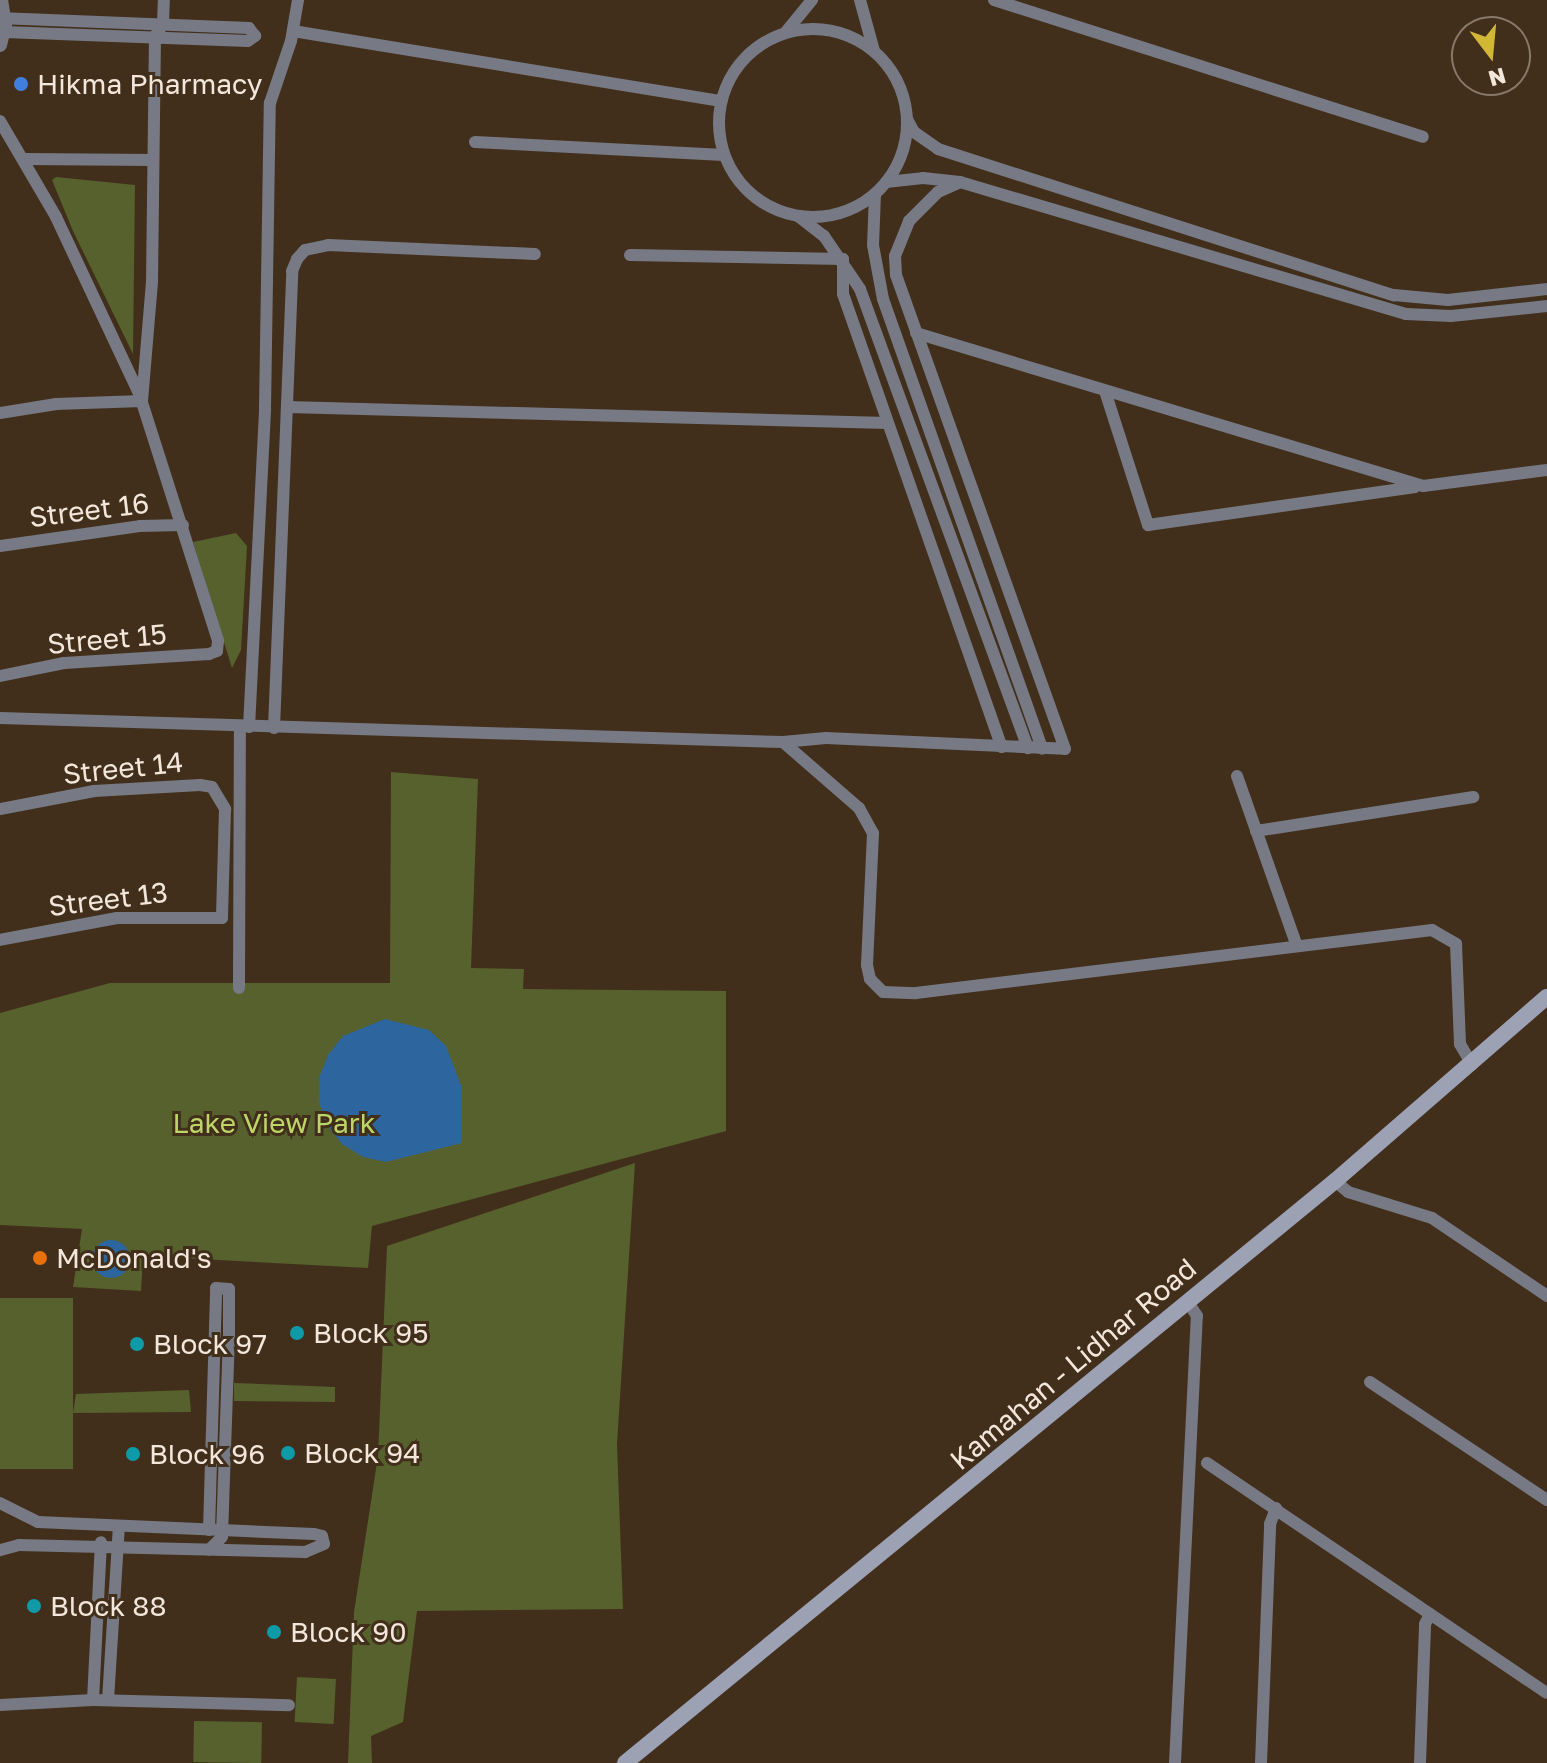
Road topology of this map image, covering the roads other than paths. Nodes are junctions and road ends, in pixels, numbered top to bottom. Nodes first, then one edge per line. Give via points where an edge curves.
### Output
1 (1, 0) edge
2 (164, 0) edge
3 (298, 0) edge
4 (812, 0) edge
5 (860, 0) edge
6 (994, 0) edge
7 (1027, 5) edge
8 (163, 24) junction
9 (293, 31) junction
10 (3, 32) edge
11 (785, 33) junction
12 (155, 36) junction
13 (874, 51) junction
14 (721, 101) junction
15 (907, 119) junction
16 (0, 121) edge
17 (1423, 137) dead end
18 (475, 142) dead end
19 (724, 155) junction
20 (25, 159) junction
21 (153, 160) junction
22 (886, 182) junction
23 (960, 182) junction
24 (875, 194) junction
25 (798, 216) junction
26 (535, 254) dead end
27 (630, 255) dead end
28 (843, 259) junction
29 (1547, 289) edge
30 (1547, 306) edge
31 (916, 333) junction
32 (1105, 391) junction
33 (142, 401) junction
34 (288, 407) junction
35 (0, 413) edge
36 (888, 423) junction
37 (1547, 470) edge
38 (1423, 486) junction
39 (183, 525) junction
40 (0, 546) edge
41 (0, 676) edge
42 (0, 718) edge
43 (245, 727) junction
44 (274, 728) junction
45 (783, 742) junction
46 (1002, 747) junction
47 (1028, 748) junction
48 (1042, 749) junction
49 (1237, 776) dead end
50 (1473, 797) dead end
51 (0, 809) edge
52 (1256, 831) junction
53 (222, 918) joint
54 (0, 940) edge
55 (1297, 946) junction
56 (239, 988) dead end
57 (1547, 997) edge
58 (1472, 1065) junction
59 (1335, 1181) junction
60 (1547, 1296) edge
61 (1188, 1302) junction
62 (1370, 1382) dead end
63 (219, 1400) junction
64 (1207, 1463) dead end
65 (1547, 1500) edge
66 (0, 1503) edge
67 (1276, 1508) junction
68 (102, 1527) junction
69 (119, 1527) junction
70 (214, 1531) junction
71 (101, 1546) junction
72 (117, 1546) junction
73 (0, 1550) edge
74 (209, 1550) junction
75 (1430, 1614) junction
76 (1547, 1693) edge
77 (93, 1700) junction
78 (108, 1700) junction
79 (0, 1705) edge
80 (289, 1705) dead end
81 (625, 1763) edge
82 (1175, 1763) edge
83 (1261, 1763) edge
84 (1420, 1763) edge

1 - 10 street
2 - 8 street
3 - 9 street
4 - 11 street
5 - 13 street
6 - 7 street
7 - 17 street
8 - 10 street
8 - 12 street
8 - 12 street via 249,28 255,36 251,41
9 - 14 street
9 - 43 street via 270,103 265,408
10 - 12 street
11 - 13 street via 841,33
11 - 14 street via 744,58
12 - 21 street
13 - 15 street via 897,82
14 - 19 street
15 - 22 street via 905,141
15 - 29 street via 914,132 938,149 1394,295 1448,300
16 - 20 street
18 - 19 street
19 - 25 street via 745,189 761,202
20 - 21 street
20 - 33 street
21 - 33 street via 152,281
22 - 23 street
22 - 24 street
23 - 30 street via 1362,305 1451,316
23 - 31 street via 938,192 909,221 895,256
24 - 25 street via 825,216
24 - 48 street via 873,245 883,299
25 - 28 street
26 - 34 street via 328,245 305,250 292,271
27 - 28 street
28 - 36 street via 843,294
28 - 47 street via 860,289
31 - 32 street
31 - 48 street via 1065,749
32 - 38 street
32 - 38 street via 1148,525
33 - 35 street via 56,404
33 - 39 street
34 - 36 street
34 - 44 street
36 - 46 street
37 - 38 street
39 - 40 street, Street 16
39 - 41 street, Street 15 via 217,651 64,663
42 - 43 street
43 - 44 street
43 - 56 street
44 - 45 street
45 - 46 street via 826,738
45 - 55 street via 859,808 870,825 875,853 867,965 870,979 883,992 916,993
46 - 47 street
47 - 48 street
49 - 52 street
50 - 52 street
51 - 53 street, Street 14 via 94,791 212,787 225,809
52 - 55 street
53 - 54 street, Street 13 via 117,918
55 - 58 street via 1432,930 1450,937 1458,959 1460,1044
57 - 58 main road, Kamahan - Lidhar Road
58 - 59 main road, Kamahan - Lidhar Road
59 - 60 street via 1348,1192 1432,1218
59 - 61 main road, Kamahan - Lidhar Road
61 - 81 main road, Kamahan - Lidhar Road
61 - 82 street via 1197,1316
62 - 65 street
63 - 63 street via 216,1288 229,1289
63 - 70 street
64 - 67 street
66 - 68 street via 38,1522
67 - 75 street
67 - 83 street via 1270,1524
68 - 69 street
68 - 71 street
69 - 70 street
69 - 72 street
70 - 74 street via 218,1547
70 - 74 street via 314,1534 322,1536 324,1544 305,1552
71 - 72 street
71 - 73 street via 19,1545
71 - 77 street
72 - 74 street
72 - 78 street
75 - 76 street
75 - 84 street via 1425,1624
77 - 78 street
77 - 79 street
78 - 80 street

